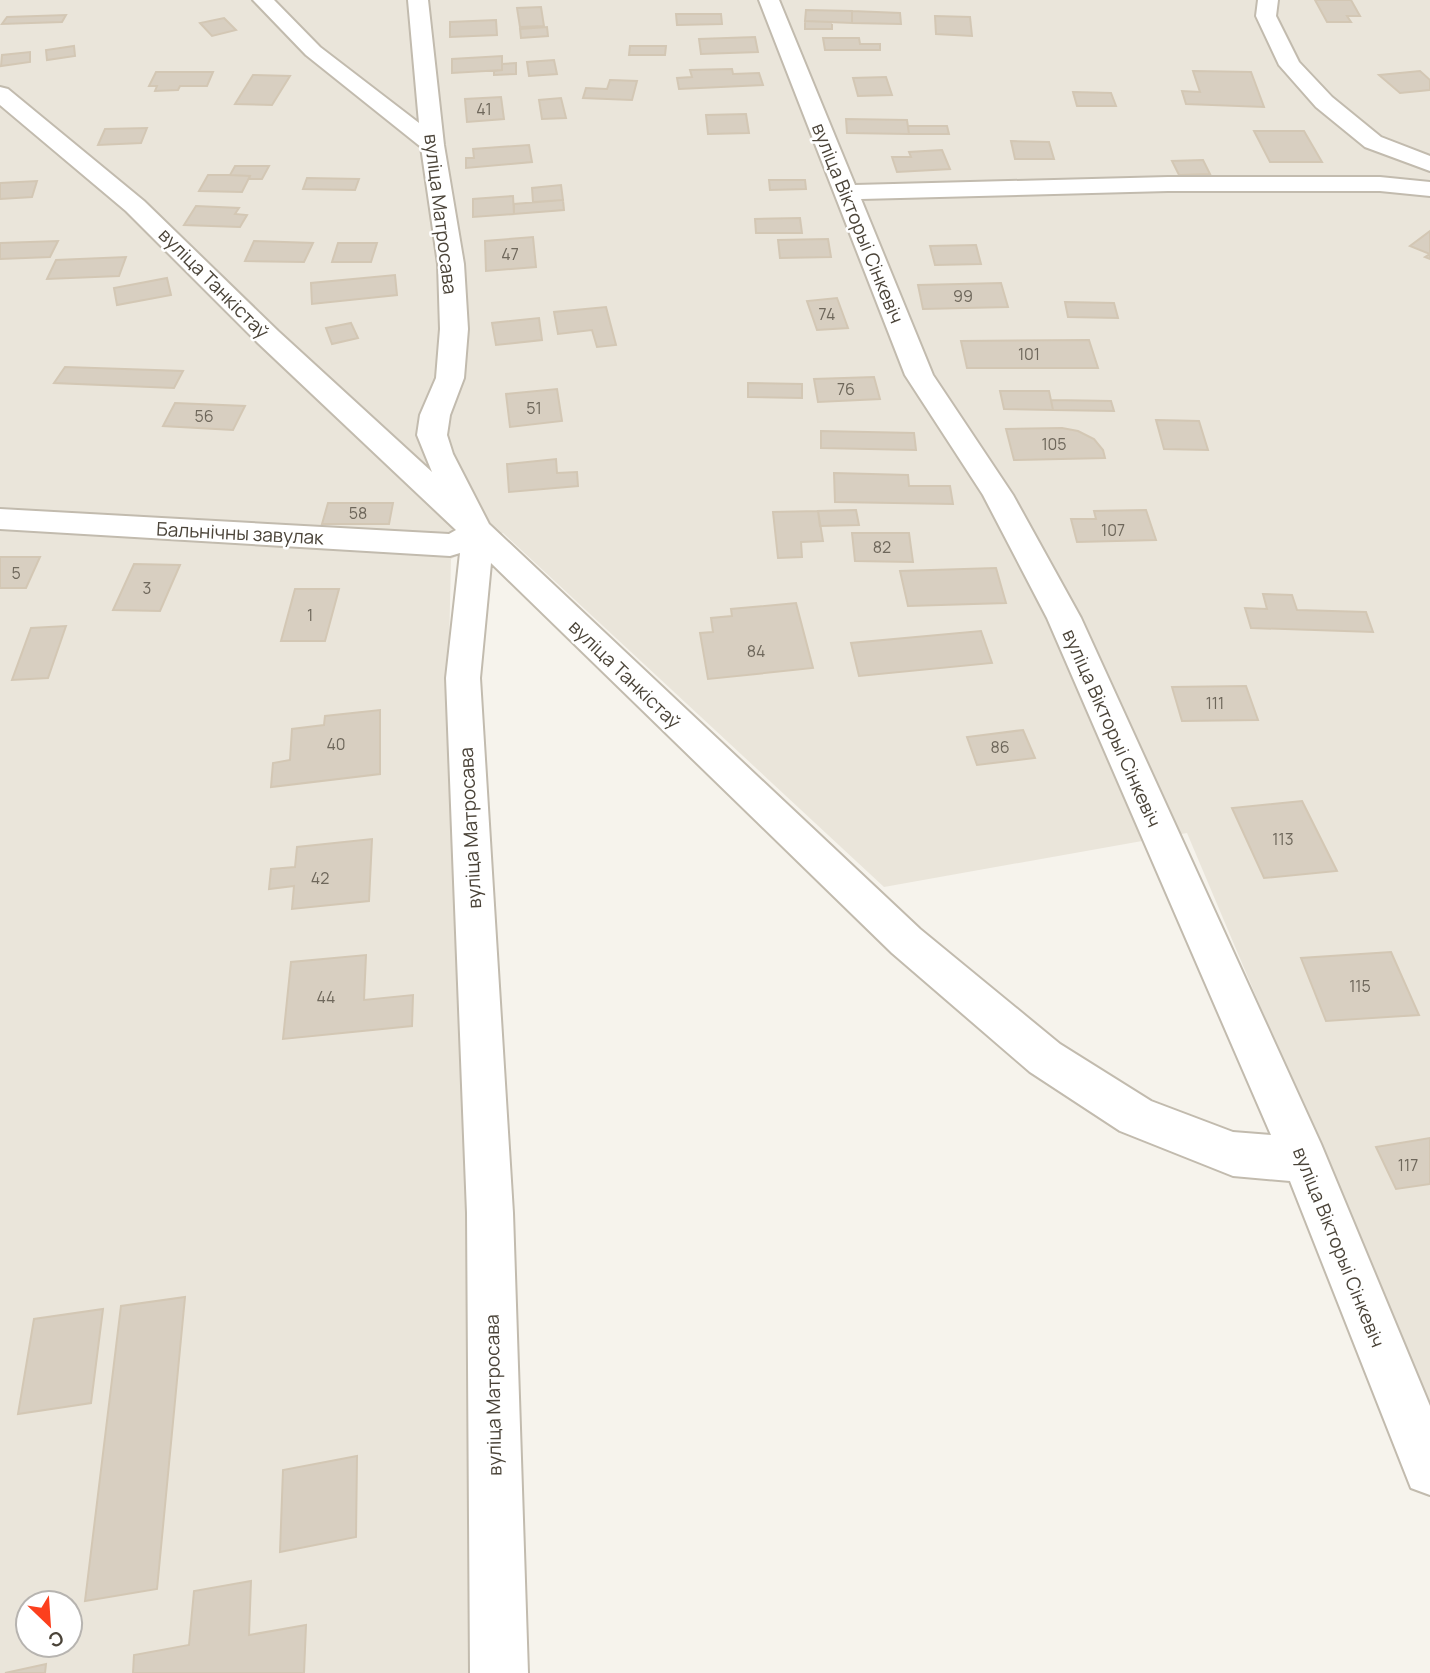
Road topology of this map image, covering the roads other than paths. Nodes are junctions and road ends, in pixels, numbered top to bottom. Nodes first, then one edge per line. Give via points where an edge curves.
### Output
1 (263, 0) edge
2 (418, 0) edge
3 (769, 0) edge
4 (1268, 0) edge
5 (0, 94) edge
6 (1361, 133) junction
7 (432, 145) junction
8 (1430, 164) edge
9 (1419, 187) edge
10 (844, 192) junction
11 (0, 519) edge
12 (476, 530) junction
13 (1305, 1160) junction
14 (1430, 1469) edge
15 (499, 1673) edge

1 - 7 street via 313,51
2 - 7 street, вуліца Матросава
3 - 10 street, вуліца Вікторыі Сінкевіч
4 - 6 street via 1266,16 1290,65
5 - 12 street, вуліца Танкістаў via 135,206
6 - 8 street via 1388,150
6 - 9 street
7 - 12 street, вуліца Матросава via 451,264 454,329 450,379 432,435
9 - 10 street via 1168,184
10 - 13 street, вуліца Вікторыі Сінкевіч via 919,374 998,495 1064,618
11 - 12 street, Бальнічны завулак via 450,545
12 - 13 street, вуліца Танкістаў via 906,942 1045,1058 1136,1116 1233,1154
12 - 15 street, вуліца Матросава via 463,678 490,1213
13 - 14 street, вуліца Вікторыі Сінкевіч

